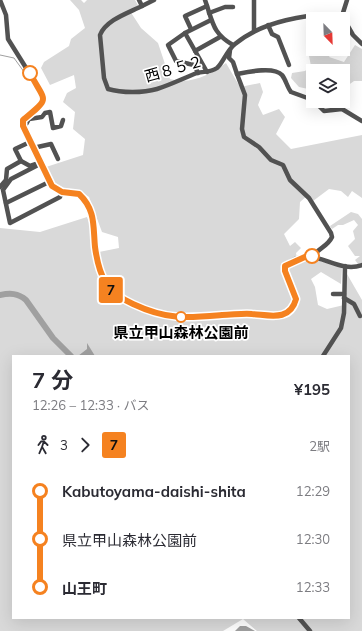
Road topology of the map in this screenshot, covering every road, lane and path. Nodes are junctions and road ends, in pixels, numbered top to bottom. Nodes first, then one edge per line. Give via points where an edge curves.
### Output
1 (0, 0) edge
2 (139, 0) edge
3 (154, 0) edge
4 (205, 0) edge
5 (254, 0) edge
6 (347, 0) edge
7 (142, 6) junction
8 (207, 6) junction
9 (233, 7) dead end
10 (343, 12) edge
11 (209, 13) junction
12 (306, 17) edge
13 (211, 20) junction
14 (268, 25) junction
15 (191, 29) junction
16 (350, 30) edge
17 (254, 31) junction
18 (185, 33) junction
19 (220, 38) junction
20 (362, 44) edge
21 (231, 47) junction
22 (195, 51) junction
23 (289, 65) dead end
24 (207, 72) junction
25 (198, 73) junction
26 (237, 74) junction
27 (306, 97) edge
28 (321, 108) edge
29 (63, 120) dead end
30 (362, 121) edge
31 (24, 128) junction
32 (30, 142) junction
33 (33, 148) junction
34 (58, 159) dead end
35 (21, 161) junction
36 (40, 162) junction
37 (49, 182) junction
38 (0, 187) edge
39 (62, 192) junction
40 (6, 203) junction
41 (313, 256) junction
42 (362, 265) edge
43 (345, 266) junction
44 (332, 294) dead end
45 (344, 296) junction
46 (360, 316) dead end
47 (324, 355) edge
48 (300, 619) edge
49 (310, 631) edge

1 - 31 street via 6,15 8,39 43,95 41,105 23,120
2 - 7 street
3 - 7 street
4 - 8 street
5 - 17 street
6 - 10 street
7 - 25 street, 西８５２ via 110,24 100,35 104,78 108,89 157,89
8 - 11 street
8 - 15 street via 185,16
9 - 11 street
11 - 13 street
12 - 14 street
13 - 15 street
13 - 19 street
14 - 17 street
14 - 23 street via 272,34 278,37
15 - 18 street
16 - 20 street
17 - 21 street
18 - 22 street
18 - 25 street via 168,45 176,60 194,65
19 - 21 street
19 - 22 street
21 - 24 street, 西８５２ via 218,67
21 - 26 street via 229,58
22 - 24 street
24 - 25 street, 西８５２
26 - 27 street via 274,71 282,74 291,92
26 - 41 street via 245,95 242,129 244,137 259,147 271,160 283,165 290,180 309,198 331,233 332,237 328,244 317,250
28 - 30 street via 324,111 342,109
29 - 31 street via 61,126 53,128 50,112 45,113 42,117 29,119
31 - 32 street
32 - 33 street
32 - 35 street via 15,149
33 - 34 street via 51,144
33 - 36 street
35 - 36 street via 30,166
35 - 38 street via 7,169 6,180
36 - 37 street
36 - 40 street via 11,179 3,190
37 - 39 street
37 - 40 street
39 - 40 street via 60,197 10,223
39 - 41 street via 79,194 87,204 94,224 99,271 107,286 128,302 159,315 174,317 251,313 277,316 291,308 296,299 285,266 307,256
41 - 43 street
42 - 43 street via 351,268
43 - 45 street
44 - 45 street
45 - 46 street via 354,304
45 - 47 street via 341,328
48 - 49 street

